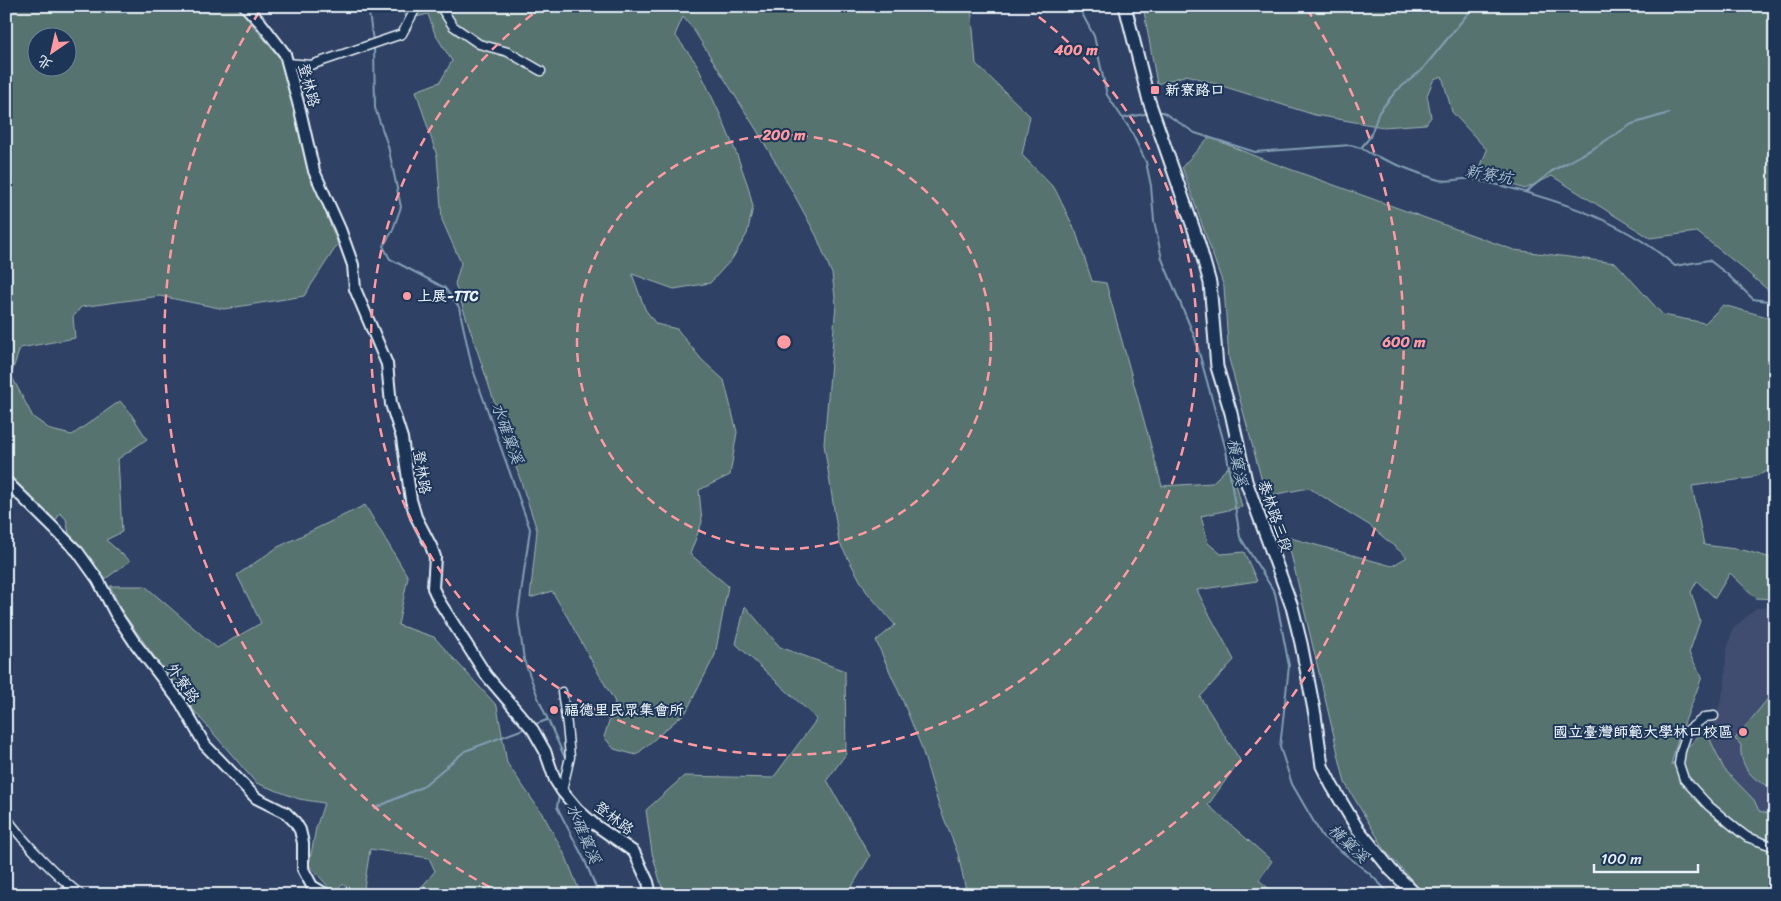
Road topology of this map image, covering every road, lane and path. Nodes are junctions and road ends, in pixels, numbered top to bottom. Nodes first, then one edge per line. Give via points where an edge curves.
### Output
1 (245, 6) edge
2 (417, 6) edge
3 (440, 6) edge
4 (1125, 6) edge
5 (288, 64) junction
6 (542, 71) dead end
7 (6, 481) edge
8 (562, 692) dead end
9 (1714, 716) dead end
10 (560, 787) junction
11 (6, 817) edge
12 (1775, 848) edge
13 (82, 895) edge
14 (327, 895) edge
15 (651, 895) edge
16 (1416, 895) edge

1 - 5 street, 登林路 via 285,54
2 - 5 street via 402,34 311,65
3 - 6 street via 453,26 479,44 508,52
4 - 16 main road, 泰林路三段 via 1149,104 1210,283 1217,367 1246,481 1292,607 1315,715 1322,766 1357,828
5 - 10 street, 登林路 via 314,172 340,229 352,265 355,289 387,364 391,404 402,438 411,500 434,557 433,588 486,675 533,730
7 - 14 street, 外寮路 via 78,552 205,745 256,798 286,813 295,822 303,843 303,869 312,886
8 - 10 street via 570,757
9 - 12 street via 1705,716 1688,730 1679,764 1684,779 1738,831
10 - 15 street, 登林路 via 594,824 634,852
11 - 13 street via 29,845

